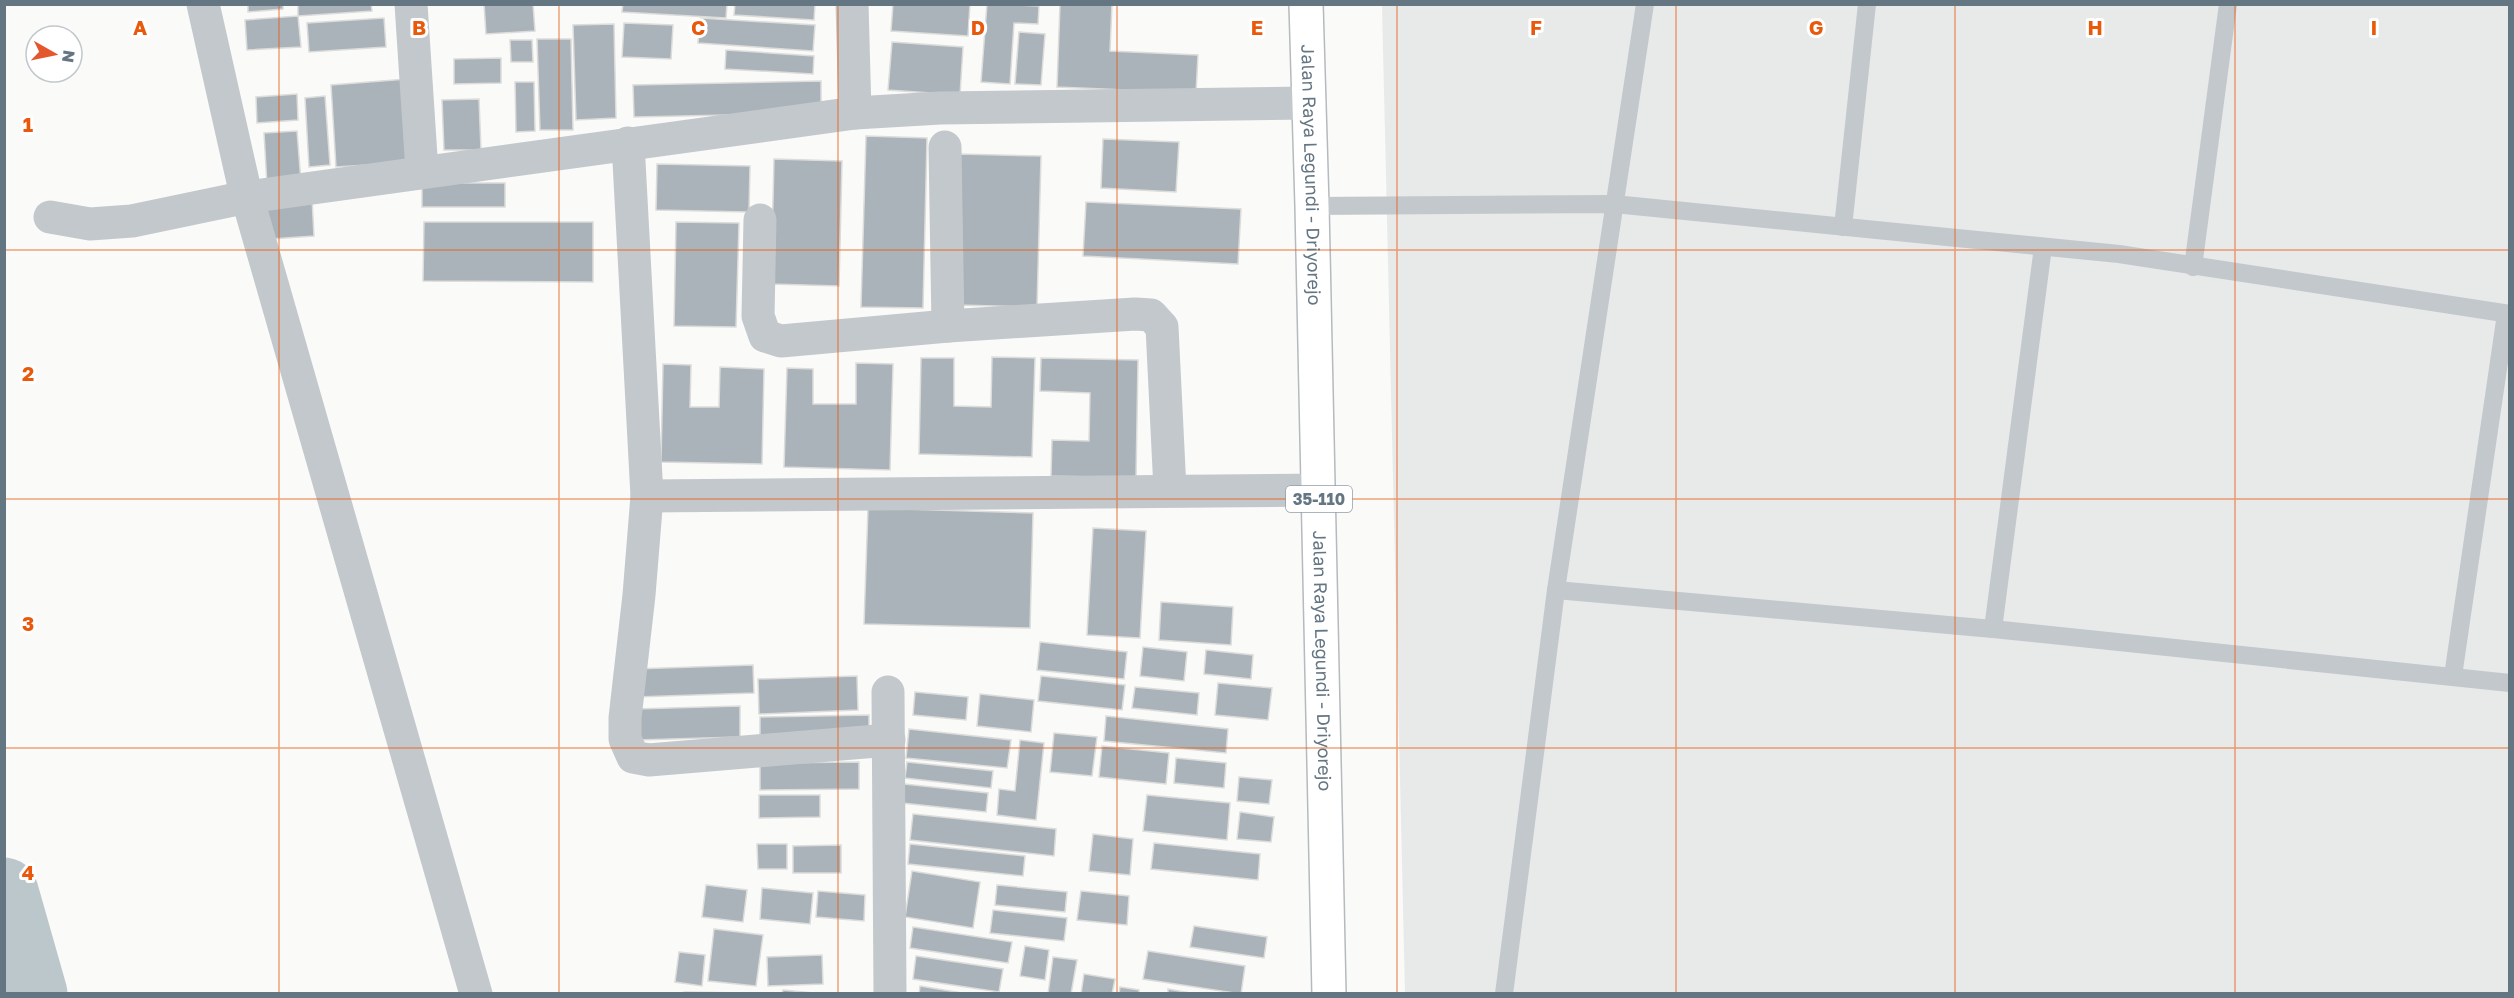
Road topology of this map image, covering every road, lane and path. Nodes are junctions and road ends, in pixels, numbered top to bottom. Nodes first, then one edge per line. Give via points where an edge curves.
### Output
1 (203, 4) edge
2 (411, 4) edge
3 (852, 4) edge
4 (1306, 4) edge
5 (1645, 4) edge
6 (1867, 4) edge
7 (2228, 4) edge
8 (1309, 103) junction
9 (855, 113) junction
10 (628, 143) junction
11 (945, 147) dead end
12 (423, 172) junction
13 (247, 197) junction
14 (1614, 204) junction
15 (1312, 206) junction
16 (50, 217) dead end
17 (760, 220) dead end
18 (1843, 227) junction
19 (2043, 247) junction
20 (2193, 267) junction
21 (2508, 314) edge
22 (948, 326) junction
23 (1170, 490) junction
24 (1318, 490) junction
25 (647, 496) junction
26 (1556, 590) junction
27 (1993, 629) junction
28 (2453, 676) junction
29 (2510, 683) edge
30 (888, 692) dead end
31 (889, 740) junction
32 (476, 993) edge
33 (890, 993) edge
34 (1329, 993) edge
35 (1504, 993) edge

1 - 13 street
2 - 12 street
3 - 9 street
4 - 8 main road, Jalan Raya Legundi - Driyorejo / 35-110
5 - 14 lane
6 - 18 lane
7 - 20 lane
8 - 9 street via 939,108
8 - 15 main road, Jalan Raya Legundi - Driyorejo / 35-110
9 - 10 street
10 - 12 street
10 - 25 street
11 - 22 street
12 - 13 street
13 - 16 street via 132,221 90,224
13 - 32 street
14 - 15 lane
14 - 18 lane
14 - 26 lane
15 - 24 main road, Jalan Raya Legundi - Driyorejo / 35-110
17 - 22 street via 758,316 765,336 781,341
18 - 19 lane
19 - 20 lane via 2119,254
19 - 27 lane
20 - 21 lane
21 - 28 lane
22 - 23 street via 1151,315 1162,327
23 - 24 street
23 - 25 street
24 - 34 main road, Jalan Raya Legundi - Driyorejo / 35-110
25 - 31 street via 625,718 624,739 633,757 649,760
26 - 27 lane
26 - 35 lane
27 - 28 lane
28 - 29 lane
30 - 31 street
31 - 33 street

